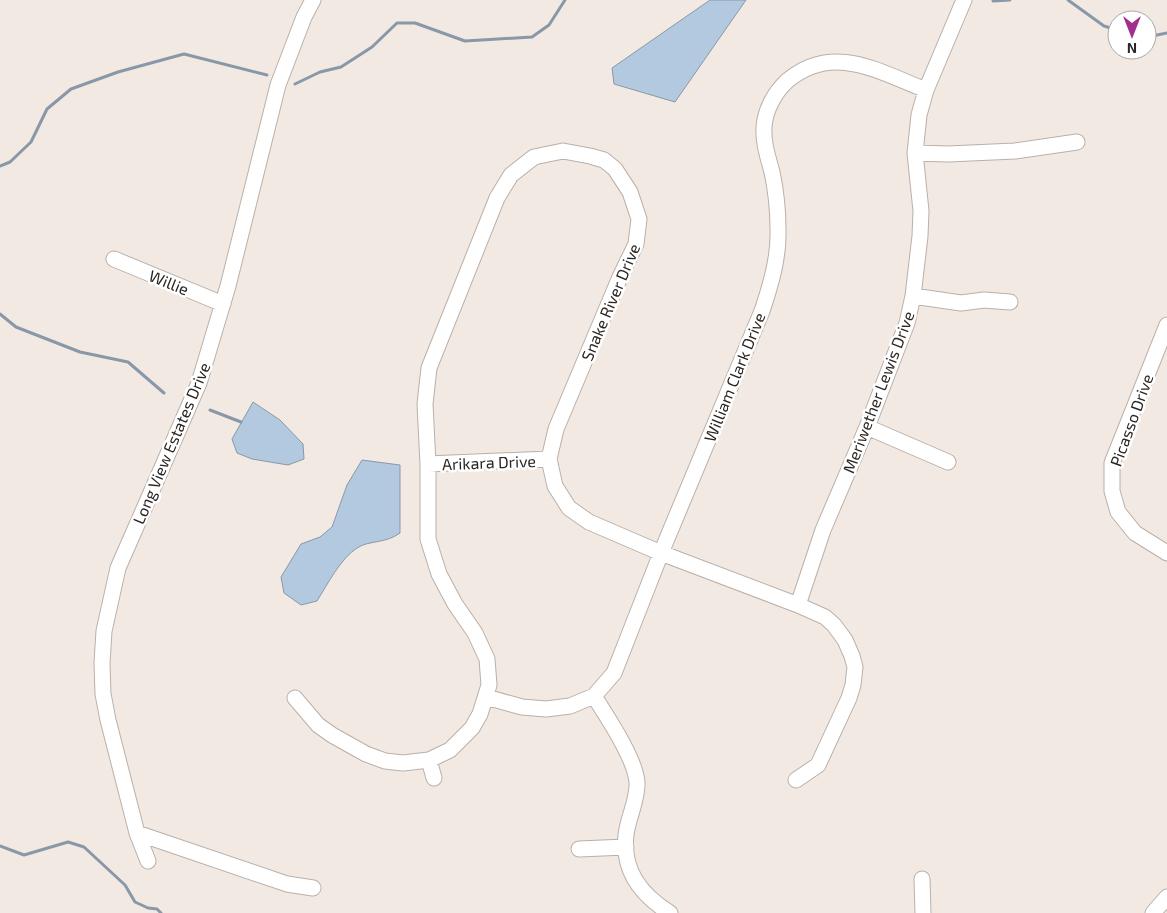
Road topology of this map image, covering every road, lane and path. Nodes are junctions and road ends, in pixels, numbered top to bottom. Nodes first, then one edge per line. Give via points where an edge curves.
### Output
1 (313, 0) edge
2 (964, 0) edge
3 (926, 90) junction
4 (1077, 142) dead end
5 (915, 153) junction
6 (114, 259) dead end
7 (914, 296) junction
8 (1010, 302) dead end
9 (223, 304) junction
10 (1167, 325) edge
11 (866, 427) junction
12 (549, 459) junction
13 (948, 462) dead end
14 (428, 464) junction
15 (662, 553) junction
16 (1167, 554) edge
17 (798, 606) junction
18 (594, 696) junction
19 (486, 697) junction
20 (295, 698) dead end
21 (429, 760) junction
22 (434, 778) dead end
23 (796, 780) dead end
24 (137, 834) junction
25 (626, 847) junction
26 (579, 849) dead end
27 (148, 861) dead end
28 (922, 879) dead end
29 (314, 888) dead end
30 (1167, 897) edge
31 (670, 913) edge
32 (924, 913) edge
33 (1153, 913) edge

1 - 9 street, Long View Estates Drive via 278,85
2 - 3 street, Meriwether Lewis Drive
3 - 5 street, Meriwether Lewis Drive via 919,115
3 - 15 street, William Clark Drive via 859,64 838,60 797,72 779,88 764,126 779,231 770,285
4 - 5 street via 1014,151
5 - 7 street, Meriwether Lewis Drive via 921,210
6 - 9 street, Willie
7 - 8 street via 961,303 984,300
7 - 11 street, Meriwether Lewis Drive via 899,345
9 - 24 street, Long View Estates Drive via 199,383 118,568 104,632 103,686 108,720
10 - 16 street, Picasso Drive via 1112,463 1112,491 1118,512 1135,533
11 - 13 street
11 - 17 street, Meriwether Lewis Drive via 824,530
12 - 14 street, Arikara Drive
12 - 14 street, Snake River Drive via 556,429 639,232 636,205 616,169 604,160 563,152 534,158 511,175 497,198 428,368 425,404
12 - 15 street, Snake River Drive via 555,486 577,516
14 - 19 street, Snake River Drive via 428,539 439,574 487,659
15 - 17 street, Snake River Drive
15 - 18 street, William Clark Drive via 614,673
17 - 23 street, Snake River Drive via 825,617 834,625 845,640 855,667 849,698 818,765
18 - 19 street, William Clark Drive via 570,706 546,709 522,707
18 - 25 street via 628,753 637,781
19 - 21 street, Snake River Drive via 476,721 462,740
20 - 21 street, Snake River Drive via 318,725 366,754 403,763
21 - 22 street
24 - 27 street, Long View Estates Drive
24 - 29 street via 287,884
25 - 26 street
25 - 31 street via 630,874 658,906
28 - 32 street
30 - 33 street

